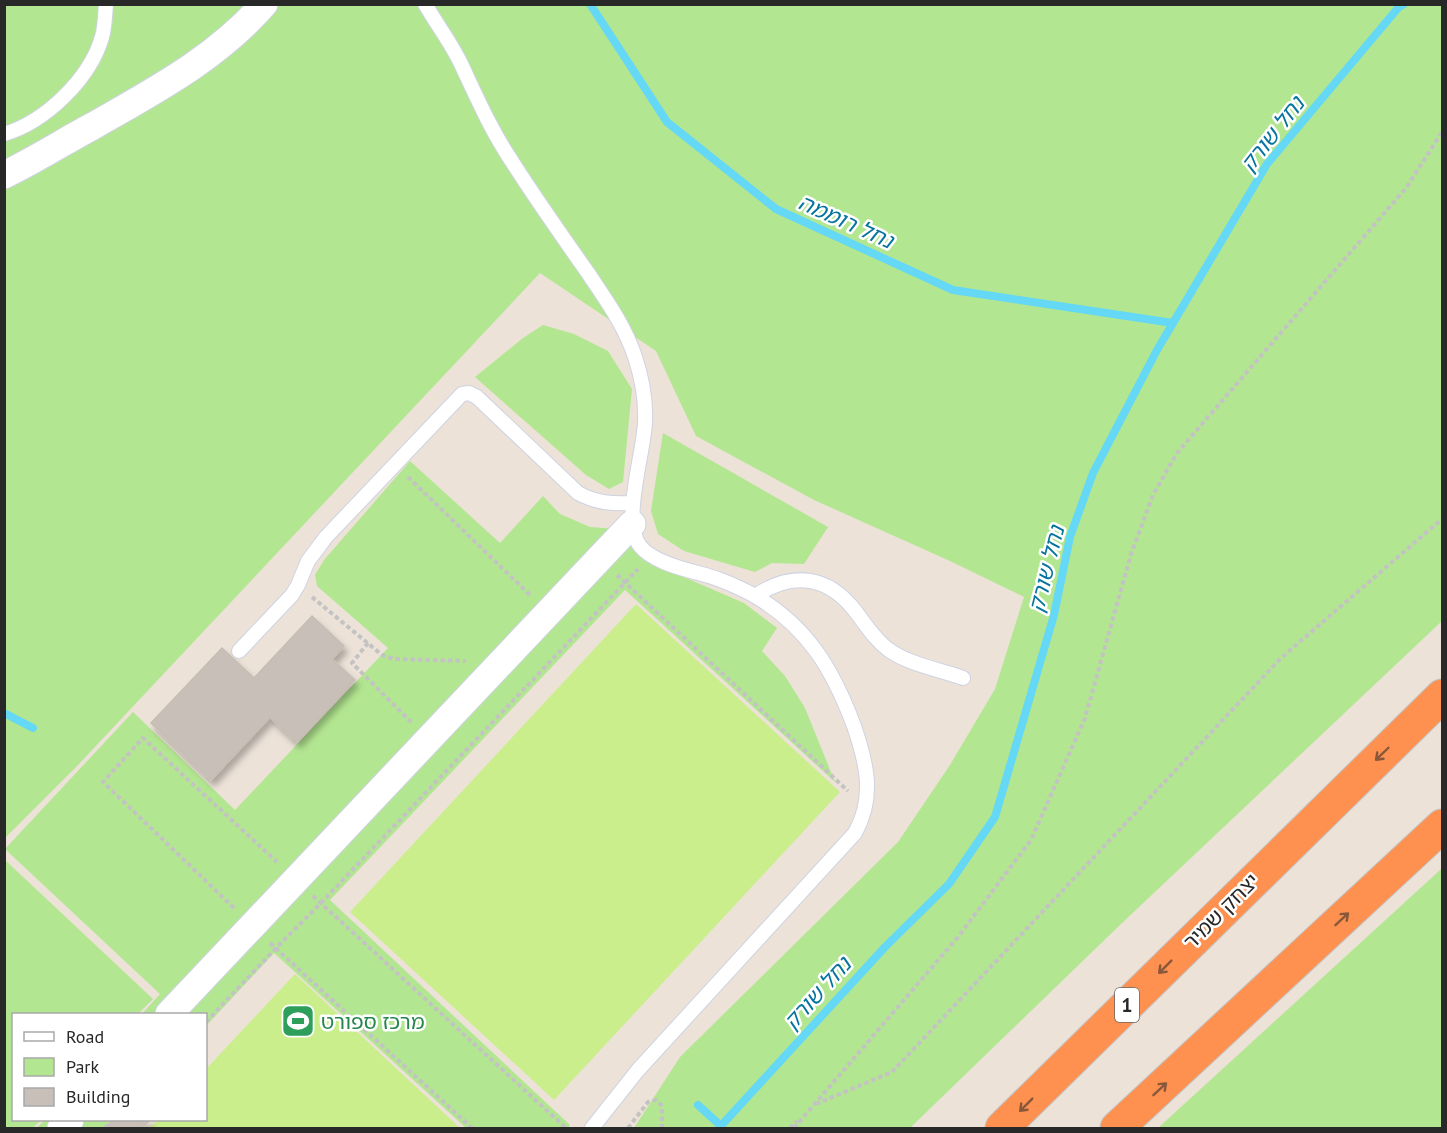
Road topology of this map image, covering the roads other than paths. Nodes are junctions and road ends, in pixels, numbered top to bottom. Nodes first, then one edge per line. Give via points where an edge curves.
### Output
1 (106, 4) edge
2 (264, 4) edge
3 (425, 4) edge
4 (4, 134) edge
5 (4, 175) edge
6 (632, 513) junction
7 (755, 596) junction
8 (239, 651) dead end
9 (963, 678) dead end
10 (1433, 705) edge
11 (1443, 826) edge
12 (170, 1013) edge
13 (592, 1128) edge
14 (1002, 1128) edge
15 (1117, 1128) edge

1 - 4 lane via 102,39 77,82 37,119
2 - 5 street via 234,34 164,86
3 - 6 lane via 461,64 502,147 628,339 642,385 645,418
6 - 7 lane via 636,540 651,556
6 - 8 lane via 578,493 477,397 464,393 313,554 292,595
6 - 12 street via 599,558
7 - 9 lane via 768,587 793,580 826,586 846,601 893,653
7 - 13 lane via 801,632 831,672 863,752 868,781 866,808 849,841 638,1070
10 -> 14 highway, יצחק שמיר / 1
15 -> 11 highway

